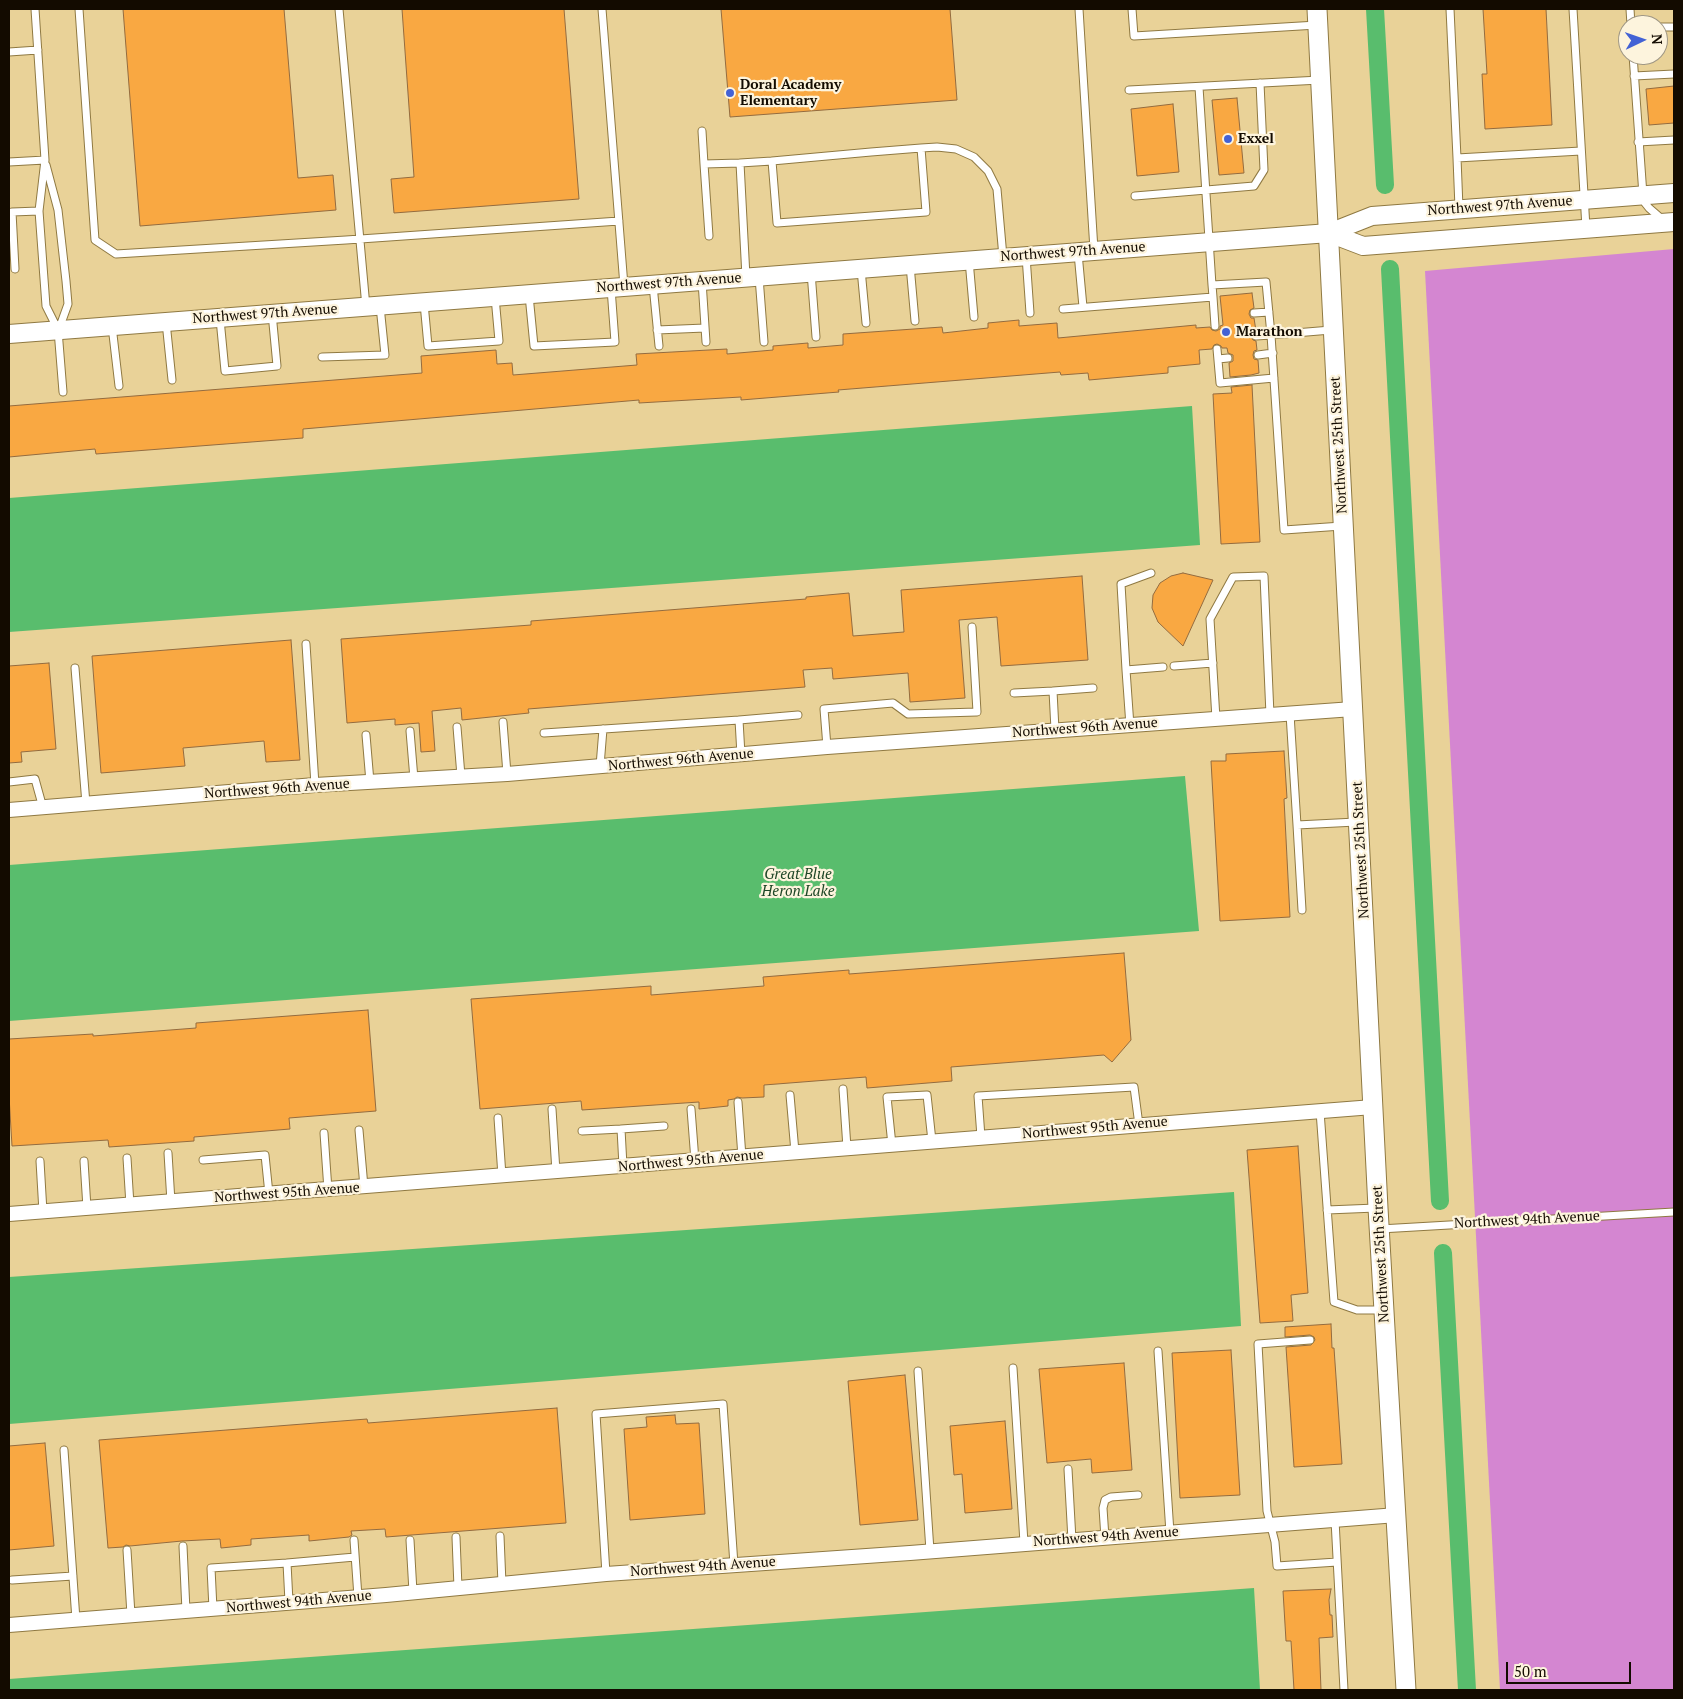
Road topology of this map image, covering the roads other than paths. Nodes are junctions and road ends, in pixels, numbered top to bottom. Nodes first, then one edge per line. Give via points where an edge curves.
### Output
1 (35, 9) edge
2 (79, 9) edge
3 (339, 9) edge
4 (602, 9) edge
5 (1079, 9) edge
6 (1132, 9) edge
7 (1450, 9) edge
8 (1573, 9) edge
9 (1317, 17) edge
10 (38, 50) junction
11 (9, 52) edge
12 (1633, 65) edge
13 (1674, 74) edge
14 (1634, 76) junction
15 (1321, 80) junction
16 (1260, 83) junction
17 (1199, 86) junction
18 (1129, 90) dead end
19 (702, 131) dead end
20 (1674, 140) edge
21 (1638, 142) junction
22 (922, 148) junction
23 (1582, 152) junction
24 (1457, 158) junction
25 (45, 160) junction
26 (772, 161) junction
27 (9, 162) edge
28 (740, 163) junction
29 (704, 164) junction
30 (1206, 191) junction
31 (1674, 193) edge
32 (1643, 195) junction
33 (1135, 196) dead end
34 (1584, 200) junction
35 (1460, 209) junction
36 (39, 211) junction
37 (619, 221) junction
38 (1670, 222) edge
39 (1586, 229) junction
40 (1329, 233) junction
41 (709, 236) dead end
42 (360, 239) junction
43 (1210, 242) junction
44 (1086, 251) junction
45 (1026, 256) junction
46 (1003, 258) junction
47 (968, 260) junction
48 (910, 265) junction
49 (15, 268) dead end
50 (861, 268) junction
51 (811, 272) junction
52 (752, 277) junction
53 (702, 280) junction
54 (653, 284) junction
55 (1212, 285) junction
56 (618, 287) junction
57 (529, 294) junction
58 (494, 296) junction
59 (1213, 297) junction
60 (424, 302) junction
61 (373, 306) junction
62 (1082, 307) junction
63 (1063, 309) dead end
64 (1269, 312) junction
65 (272, 313) junction
66 (1030, 313) dead end
67 (1254, 313) dead end
68 (220, 317) junction
69 (974, 318) dead end
70 (166, 321) junction
71 (915, 321) dead end
72 (866, 323) dead end
73 (112, 325) junction
74 (1216, 326) dead end
75 (705, 328) junction
76 (58, 330) junction
77 (657, 330) junction
78 (1334, 330) junction
79 (9, 334) edge
80 (1271, 335) junction
81 (1256, 336) dead end
82 (816, 337) dead end
83 (706, 342) dead end
84 (764, 342) dead end
85 (659, 346) dead end
86 (1218, 349) dead end
87 (1273, 353) junction
88 (1258, 355) dead end
89 (322, 357) dead end
90 (1228, 358) dead end
91 (1218, 359) junction
92 (1274, 378) junction
93 (172, 380) dead end
94 (119, 386) dead end
95 (63, 392) dead end
96 (1342, 526) junction
97 (1151, 573) dead end
98 (972, 628) dead end
99 (306, 644) dead end
100 (1213, 663) junction
101 (1174, 666) dead end
102 (1164, 667) dead end
103 (75, 668) dead end
104 (1126, 670) junction
105 (1092, 688) dead end
106 (1053, 691) junction
107 (1014, 694) dead end
108 (1353, 709) junction
109 (1290, 714) junction
110 (798, 715) dead end
111 (1270, 715) junction
112 (1216, 719) junction
113 (739, 720) junction
114 (503, 722) dead end
115 (1130, 726) junction
116 (457, 727) dead end
117 (603, 729) junction
118 (1055, 730) junction
119 (410, 731) dead end
120 (544, 733) dead end
121 (366, 735) dead end
122 (827, 747) junction
123 (741, 755) junction
124 (600, 766) junction
125 (507, 774) junction
126 (461, 776) junction
127 (414, 779) junction
128 (9, 782) edge
129 (370, 782) junction
130 (315, 785) junction
131 (86, 804) junction
132 (43, 808) junction
133 (9, 810) edge
134 (1359, 822) junction
135 (1297, 825) junction
136 (1302, 910) dead end
137 (843, 1089) dead end
138 (790, 1095) dead end
139 (738, 1102) dead end
140 (1374, 1107) junction
141 (552, 1109) dead end
142 (691, 1109) dead end
143 (1320, 1111) junction
144 (498, 1118) dead end
145 (1139, 1124) junction
146 (664, 1126) dead end
147 (621, 1129) junction
148 (359, 1130) dead end
149 (582, 1131) dead end
150 (324, 1133) dead end
151 (981, 1137) junction
152 (932, 1141) junction
153 (892, 1144) junction
154 (848, 1148) junction
155 (795, 1152) junction
156 (168, 1154) dead end
157 (742, 1157) junction
158 (127, 1158) dead end
159 (203, 1160) dead end
160 (40, 1161) dead end
161 (84, 1161) dead end
162 (695, 1161) junction
163 (623, 1166) junction
164 (556, 1172) junction
165 (502, 1177) junction
166 (364, 1187) junction
167 (328, 1190) junction
168 (268, 1195) junction
169 (172, 1202) junction
170 (130, 1205) junction
171 (87, 1208) junction
172 (1378, 1208) junction
173 (1327, 1210) junction
174 (42, 1212) junction
175 (1674, 1212) edge
176 (9, 1214) edge
177 (1380, 1229) junction
178 (1384, 1310) junction
179 (1310, 1340) dead end
180 (1158, 1351) dead end
181 (1013, 1368) dead end
182 (918, 1370) dead end
183 (64, 1450) dead end
184 (1068, 1469) dead end
185 (1138, 1495) dead end
186 (1397, 1515) junction
187 (1335, 1520) junction
188 (1271, 1524) junction
189 (1170, 1533) junction
190 (500, 1536) dead end
191 (456, 1538) dead end
192 (1105, 1538) junction
193 (354, 1540) dead end
194 (410, 1540) dead end
195 (1072, 1540) junction
196 (1024, 1543) junction
197 (183, 1546) dead end
198 (127, 1550) dead end
199 (930, 1551) junction
200 (356, 1558) junction
201 (1337, 1562) junction
202 (287, 1563) junction
203 (734, 1565) junction
204 (606, 1574) junction
205 (73, 1576) junction
206 (12, 1580) dead end
207 (502, 1584) junction
208 (458, 1588) junction
209 (412, 1592) junction
210 (358, 1597) junction
211 (289, 1602) junction
212 (213, 1609) junction
213 (186, 1611) junction
214 (131, 1615) junction
215 (76, 1620) junction
216 (9, 1625) edge
217 (1344, 1690) edge
218 (1406, 1690) edge

1 - 10 lane
2 - 42 lane via 95,240 116,254
3 - 42 lane
4 - 37 lane
5 - 44 lane
6 - 9 lane via 1134,36
7 - 24 lane
8 - 23 lane
9 - 15 main road, Northwest 25th Street
10 - 11 lane
10 - 25 lane
12 - 14 lane
13 - 14 lane
14 - 21 lane
15 - 16 lane
15 - 40 main road, Northwest 25th Street
16 - 17 lane
16 - 30 lane via 1264,170 1254,186
17 - 18 lane
17 - 30 lane
19 - 29 lane
20 - 21 lane
21 - 32 lane
22 - 26 lane
22 - 26 lane via 926,212 778,223
22 - 46 lane via 956,149 974,157 988,171 997,189
23 - 24 lane
23 - 34 lane
24 - 35 lane
25 - 27 lane
25 - 36 lane
25 - 76 lane via 58,210 68,304
26 - 28 lane
28 - 29 lane
28 - 52 lane
29 - 41 lane
30 - 33 lane
30 - 43 lane
31 - 32 street, Northwest 97th Avenue
32 - 34 street, Northwest 97th Avenue
32 - 38 lane via 1645,203
34 - 35 street, Northwest 97th Avenue
34 - 39 lane
35 - 40 street, Northwest 97th Avenue via 1372,216
36 - 49 lane via 12,212
36 - 76 lane via 46,306
37 - 42 lane
37 - 56 lane
38 - 39 street, Northwest 97th Avenue
39 - 40 street, Northwest 97th Avenue via 1362,246
40 - 43 street, Northwest 97th Avenue
40 - 78 main road, Northwest 25th Street
42 - 61 lane
43 - 44 street, Northwest 97th Avenue
43 - 55 lane
44 - 45 street, Northwest 97th Avenue
44 - 62 lane
45 - 46 street, Northwest 97th Avenue
45 - 66 lane
46 - 47 street, Northwest 97th Avenue
47 - 48 street, Northwest 97th Avenue
47 - 69 lane
48 - 50 street, Northwest 97th Avenue
48 - 71 lane
50 - 51 street, Northwest 97th Avenue
50 - 72 lane
51 - 52 street, Northwest 97th Avenue
51 - 82 lane
52 - 53 street, Northwest 97th Avenue
52 - 84 lane
53 - 54 street, Northwest 97th Avenue
53 - 75 lane
54 - 56 street, Northwest 97th Avenue
54 - 77 lane
55 - 59 lane
55 - 64 lane via 1266,282
56 - 57 street, Northwest 97th Avenue
56 - 57 lane via 615,342 534,346
57 - 58 street, Northwest 97th Avenue
58 - 60 street, Northwest 97th Avenue
58 - 60 lane via 499,341 428,346
59 - 62 lane
59 - 74 lane via 1218,317
60 - 61 street, Northwest 97th Avenue
61 - 65 street, Northwest 97th Avenue
61 - 89 lane via 385,355
62 - 63 lane
64 - 67 lane
64 - 80 lane
65 - 68 street, Northwest 97th Avenue
65 - 68 lane via 277,366 225,371
68 - 70 street, Northwest 97th Avenue
70 - 73 street, Northwest 97th Avenue
70 - 93 lane
73 - 76 street, Northwest 97th Avenue
73 - 94 lane
75 - 77 lane
75 - 83 lane
76 - 79 street, Northwest 97th Avenue
76 - 95 lane
77 - 85 lane
78 - 80 lane
78 - 96 main road, Northwest 25th Street
80 - 81 lane
80 - 87 lane
86 - 91 lane
87 - 88 lane
87 - 92 lane
90 - 91 lane
91 - 92 lane via 1220,382
92 - 96 lane via 1284,530
96 - 108 main road, Northwest 25th Street
97 - 104 lane via 1121,584
98 - 122 lane via 977,712 908,714 893,703 824,709
99 - 130 lane
100 - 101 lane
100 - 111 lane via 1210,618 1233,577 1264,576
100 - 112 lane
102 - 104 lane
103 - 131 lane
104 - 115 lane
105 - 106 lane
106 - 107 lane
106 - 118 lane
108 - 109 street, Northwest 96th Avenue
108 - 134 main road, Northwest 25th Street
109 - 111 street, Northwest 96th Avenue
109 - 135 lane
110 - 113 lane
111 - 112 street, Northwest 96th Avenue
112 - 115 street, Northwest 96th Avenue
113 - 117 lane
113 - 123 lane
114 - 125 lane
115 - 118 street, Northwest 96th Avenue
116 - 126 lane
117 - 120 lane
117 - 124 lane
118 - 122 street, Northwest 96th Avenue
119 - 127 lane
121 - 129 lane
122 - 123 street, Northwest 96th Avenue
123 - 124 street, Northwest 96th Avenue
124 - 125 street, Northwest 96th Avenue
125 - 126 street, Northwest 96th Avenue
126 - 127 street, Northwest 96th Avenue
127 - 129 street, Northwest 96th Avenue
128 - 132 lane via 35,779
129 - 130 street, Northwest 96th Avenue
130 - 131 street, Northwest 96th Avenue
131 - 132 street, Northwest 96th Avenue
132 - 133 street, Northwest 96th Avenue
134 - 135 lane
134 - 140 main road, Northwest 25th Street
135 - 136 lane
137 - 154 lane
138 - 155 lane
139 - 157 lane
140 - 143 street, Northwest 95th Avenue
140 - 172 main road, Northwest 25th Street
141 - 164 lane
142 - 162 lane
143 - 145 street, Northwest 95th Avenue
143 - 173 lane
144 - 165 lane
145 - 151 street, Northwest 95th Avenue
145 - 151 lane via 1134,1087 978,1096
146 - 147 lane
147 - 149 lane
147 - 163 lane
148 - 166 lane
150 - 167 lane
151 - 152 street, Northwest 95th Avenue
152 - 153 street, Northwest 95th Avenue
152 - 153 lane via 927,1095 887,1098
153 - 154 street, Northwest 95th Avenue
154 - 155 street, Northwest 95th Avenue
155 - 157 street, Northwest 95th Avenue
156 - 169 lane
157 - 162 street, Northwest 95th Avenue
158 - 170 lane
159 - 168 lane via 265,1155
160 - 174 lane
161 - 171 lane
162 - 163 street, Northwest 95th Avenue
163 - 164 street, Northwest 95th Avenue
164 - 165 street, Northwest 95th Avenue
165 - 166 street, Northwest 95th Avenue
166 - 167 street, Northwest 95th Avenue
167 - 168 street, Northwest 95th Avenue
168 - 169 street, Northwest 95th Avenue
169 - 170 street, Northwest 95th Avenue
170 - 171 street, Northwest 95th Avenue
171 - 174 street, Northwest 95th Avenue
172 - 173 lane
172 - 177 main road, Northwest 25th Street
173 - 178 lane via 1334,1302 1357,1310
174 - 176 street, Northwest 95th Avenue
175 - 177 lane, Northwest 94th Avenue
177 - 178 main road, Northwest 25th Street
178 - 186 main road, Northwest 25th Street
179 - 188 lane via 1258,1344 1267,1511
180 - 189 lane
181 - 196 lane
182 - 199 lane
183 - 205 lane
184 - 195 lane
185 - 192 lane via 1105,1500
186 - 187 street, Northwest 94th Avenue
186 - 218 main road, Northwest 25th Street
187 - 188 street, Northwest 94th Avenue
187 - 201 lane
188 - 189 street, Northwest 94th Avenue
188 - 201 lane via 1277,1566
189 - 192 street, Northwest 94th Avenue
190 - 207 lane
191 - 208 lane
192 - 195 street, Northwest 94th Avenue
193 - 200 lane
194 - 209 lane
195 - 196 street, Northwest 94th Avenue
196 - 199 street, Northwest 94th Avenue
197 - 213 lane
198 - 214 lane
199 - 203 street, Northwest 94th Avenue
200 - 202 lane
200 - 210 lane
201 - 217 lane
202 - 211 lane
202 - 212 lane via 211,1568
203 - 204 street, Northwest 94th Avenue
203 - 204 lane via 723,1404 596,1414
204 - 207 street, Northwest 94th Avenue
205 - 206 lane
205 - 215 lane
207 - 208 street, Northwest 94th Avenue
208 - 209 street, Northwest 94th Avenue
209 - 210 street, Northwest 94th Avenue
210 - 211 street, Northwest 94th Avenue
211 - 212 street, Northwest 94th Avenue
212 - 213 street, Northwest 94th Avenue
213 - 214 street, Northwest 94th Avenue
214 - 215 street, Northwest 94th Avenue
215 - 216 street, Northwest 94th Avenue

